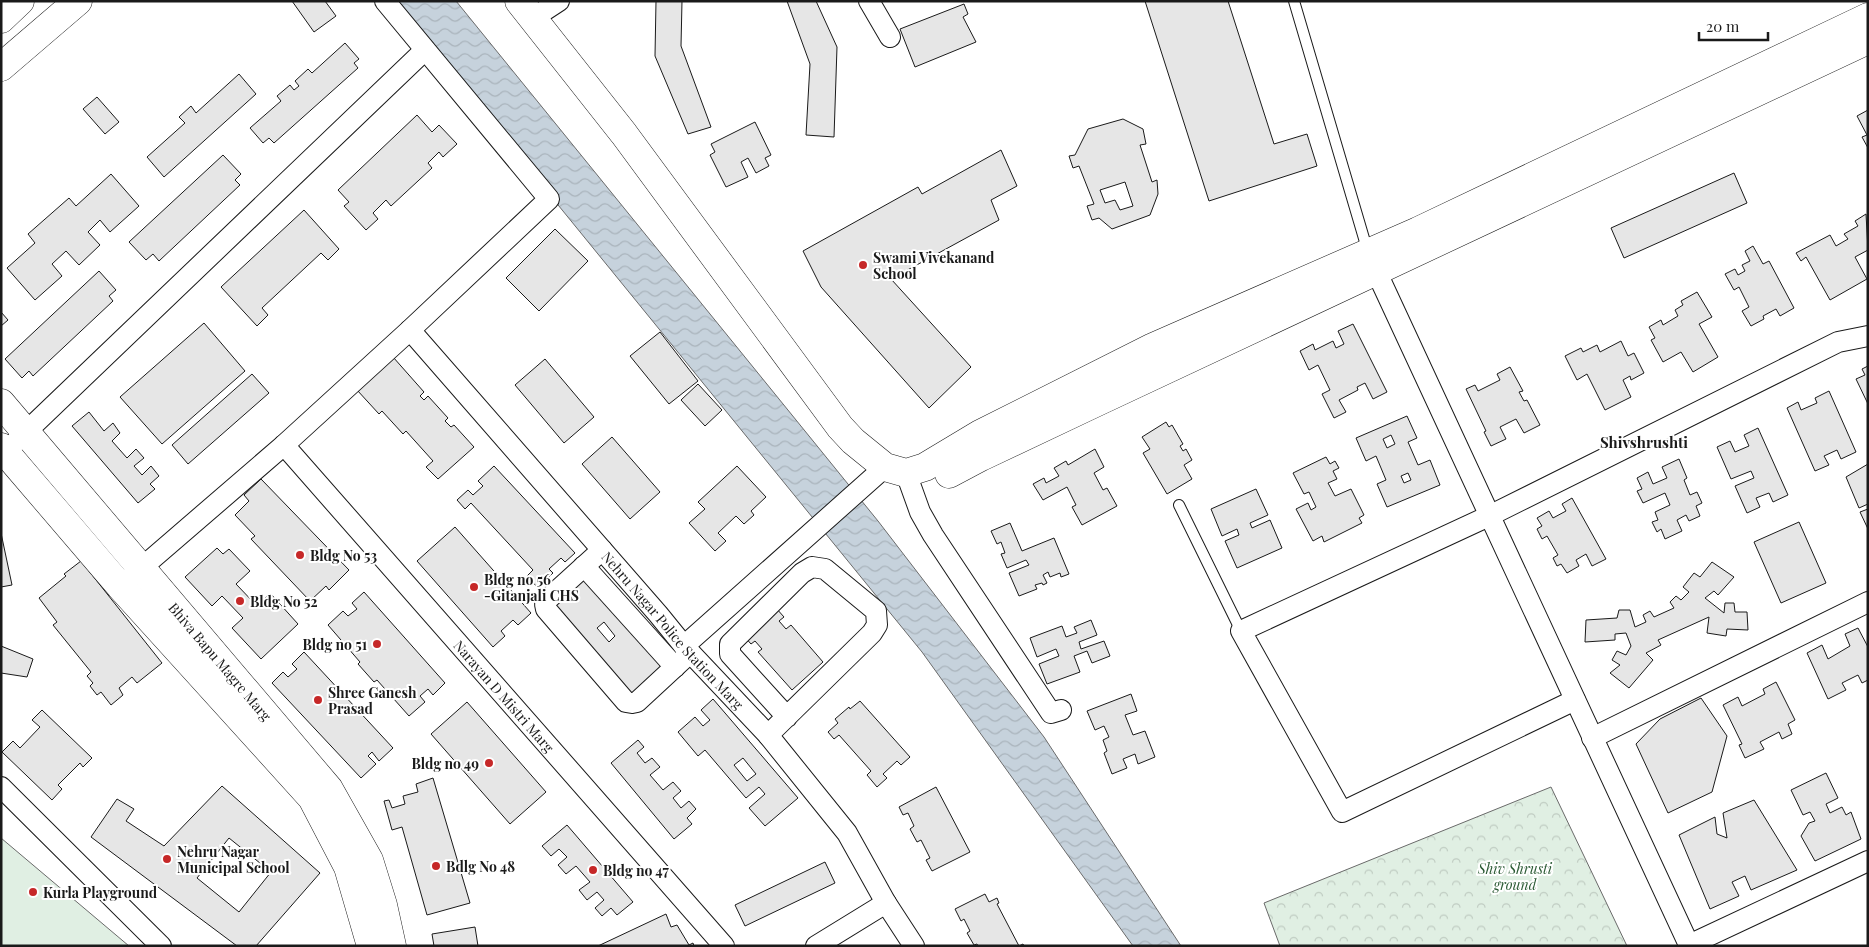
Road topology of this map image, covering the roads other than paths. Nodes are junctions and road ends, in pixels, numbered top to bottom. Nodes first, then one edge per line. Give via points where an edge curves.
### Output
1 (78, 1) edge
2 (385, 1) edge
3 (558, 1) edge
4 (869, 1) edge
5 (1294, 1) edge
6 (526, 10) edge
7 (1868, 17) edge
8 (890, 37) dead end
9 (1868, 40) edge
10 (425, 50) junction
11 (1, 67) edge
12 (1372, 263) junction
13 (410, 330) junction
14 (1868, 336) edge
15 (1, 403) edge
16 (26, 431) junction
17 (284, 445) junction
18 (3, 450) edge
19 (894, 476) junction
20 (1179, 504) dead end
21 (1489, 516) junction
22 (602, 550) junction
23 (787, 554) junction
24 (584, 566) junction
25 (802, 573) junction
26 (131, 578) junction
27 (758, 580) junction
28 (774, 600) junction
29 (1868, 602) edge
30 (1240, 631) junction
31 (687, 649) junction
32 (675, 667) junction
33 (1575, 700) junction
34 (1061, 710) dead end
35 (787, 716) junction
36 (768, 735) junction
37 (1592, 738) junction
38 (1, 787) edge
39 (1868, 861) edge
40 (886, 903) junction
41 (372, 908) junction
42 (161, 946) edge
43 (370, 946) edge
44 (392, 946) edge
45 (724, 946) edge
46 (816, 946) edge
47 (914, 946) edge

1 - 11 street
2 - 10 street
3 - 6 street
4 - 8 street
5 - 12 lane
6 - 19 street via 624,134 840,427 860,448 866,465
7 - 12 street via 1418,231
9 - 12 street
10 - 13 street via 549,199
10 - 16 street
12 - 19 street via 948,474
12 - 21 street
13 - 17 street
13 - 22 street, Nehru Nagar Police Station Marg
14 - 21 street via 1838,342
15 - 16 street, Bhiva Bapu Magre Marg
16 - 18 street
16 - 26 street, Bhiva Bapu Magre Marg
17 - 26 street
17 - 45 street, Narayan D Mistri Marg
18 - 26 street
19 - 23 street via 839,506
19 - 34 street via 1051,713
20 - 30 lane
21 - 30 street
21 - 33 street
22 - 24 street
22 - 31 street, Nehru Nagar Police Station Marg
23 - 25 street
23 - 27 street
24 - 32 street
24 - 32 street via 548,599 546,609 626,702 637,702
25 - 28 street
25 - 35 street via 812,567 826,569 876,611 877,625
26 - 41 street, Bhiva Bapu Magre Marg via 329,789 369,860
27 - 28 street
27 - 31 street
28 - 35 street via 730,644 730,654
29 - 37 street
30 - 33 street via 1342,812
31 - 32 street
31 - 36 street, Nehru Nagar Police Station Marg
33 - 37 street
35 - 36 street
36 - 40 street, Nehru Nagar Police Station Marg via 847,833
37 - 39 street via 1689,945
38 - 42 street
40 - 46 street
40 - 47 street, Nehru Nagar Police Station Marg
41 - 43 street
41 - 44 street, Bhiva Bapu Magre Marg

